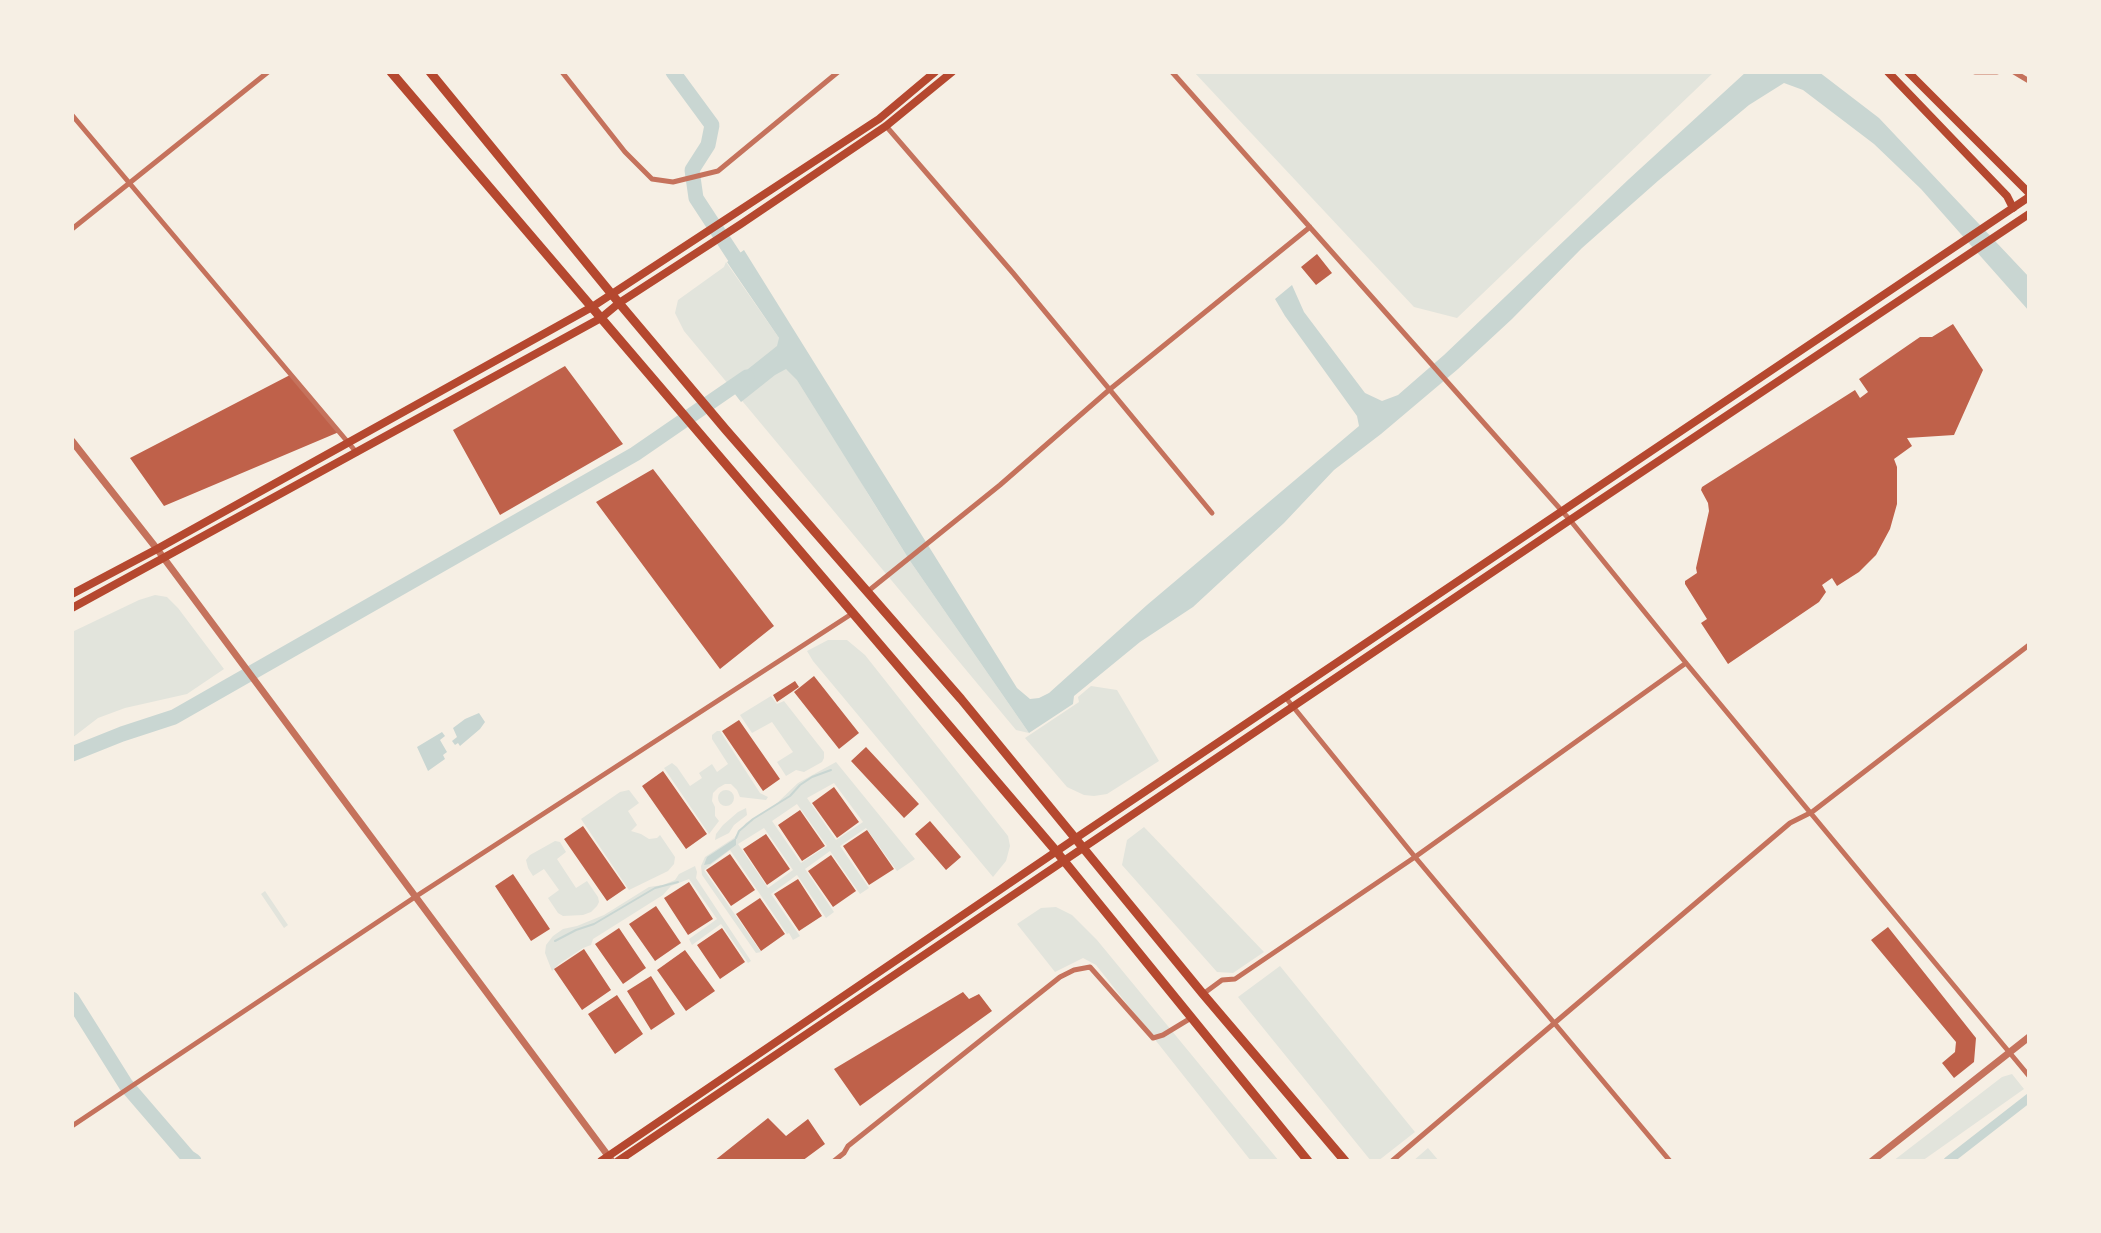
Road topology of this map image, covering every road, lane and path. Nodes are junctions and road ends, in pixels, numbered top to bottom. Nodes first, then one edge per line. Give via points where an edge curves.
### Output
1 (268, 72) edge
2 (391, 72) edge
3 (430, 72) edge
4 (562, 72) edge
5 (838, 72) edge
6 (935, 72) edge
7 (952, 72) edge
8 (1172, 72) edge
9 (1888, 72) edge
10 (1908, 72) edge
11 (1975, 72) edge
12 (1997, 72) edge
13 (2014, 72) edge
14 (2029, 81) edge
15 (72, 115) edge
16 (886, 126) junction
17 (128, 183) junction
18 (2029, 195) edge
19 (2013, 208) junction
20 (2029, 214) edge
21 (1310, 227) junction
22 (72, 229) edge
23 (611, 294) junction
24 (619, 303) junction
25 (592, 307) junction
26 (601, 318) junction
27 (1109, 390) junction
28 (72, 441) edge
29 (348, 442) junction
30 (357, 453) junction
31 (1563, 512) junction
32 (1212, 513) dead end
33 (1569, 520) junction
34 (158, 549) junction
35 (164, 559) junction
36 (867, 592) junction
37 (72, 594) edge
38 (72, 608) edge
39 (853, 613) junction
40 (2029, 645) edge
41 (1686, 663) junction
42 (1286, 698) junction
43 (1293, 707) junction
44 (1812, 813) junction
45 (1076, 838) junction
46 (1083, 847) junction
47 (1056, 851) junction
48 (1416, 857) junction
49 (1062, 861) junction
50 (415, 897) junction
51 (1203, 994) junction
52 (1191, 1018) junction
53 (1554, 1023) junction
54 (2029, 1037) edge
55 (2010, 1052) junction
56 (2029, 1075) edge
57 (72, 1126) edge
58 (607, 1159) edge
59 (618, 1161) edge
60 (834, 1161) edge
61 (1308, 1161) edge
62 (1345, 1161) edge
63 (1392, 1161) edge
64 (1670, 1161) edge
65 (1872, 1161) edge

1 - 17 street
2 - 25 highway
3 - 23 highway
4 - 5 street via 625,152 652,178 675,182 718,171
6 - 23 main road via 879,118
7 - 16 main road
8 - 21 street
9 - 19 main road via 2007,196
10 - 18 main road
11 - 12 street
13 - 14 street
15 - 17 street
16 - 24 main road
16 - 27 street
17 - 22 street
17 - 29 street
18 - 19 main road
19 - 31 main road
20 - 33 main road
21 - 27 street
21 - 31 street
23 - 24 highway
23 - 25 main road
24 - 26 main road
24 - 36 highway
25 - 26 highway
25 - 29 main road
26 - 30 main road
26 - 39 highway
27 - 32 street
27 - 36 street via 1000,485
28 - 34 street
29 - 30 street
29 - 34 main road
30 - 35 main road
31 - 33 street
31 - 42 main road
33 - 41 street
33 - 43 main road
34 - 35 street
34 - 37 main road
35 - 38 main road
35 - 50 street
36 - 45 highway
39 - 47 highway
39 - 50 street
40 - 44 street
41 - 44 street
41 - 48 street
42 - 43 street
42 - 45 main road
43 - 46 main road
43 - 48 street
44 - 53 street via 1790,823
44 - 55 street
45 - 46 highway
45 - 47 main road
46 - 49 main road
46 - 51 highway
47 - 49 highway
47 - 58 main road
48 - 51 street via 1235,979 1222,980
48 - 53 street
49 - 52 highway
49 - 59 main road
50 - 57 street
50 - 58 street
51 - 62 highway
52 - 60 street via 1153,1038 1090,967 1074,970 1051,984
52 - 61 highway
53 - 63 street
53 - 64 street
54 - 55 street
55 - 56 street
55 - 65 street

